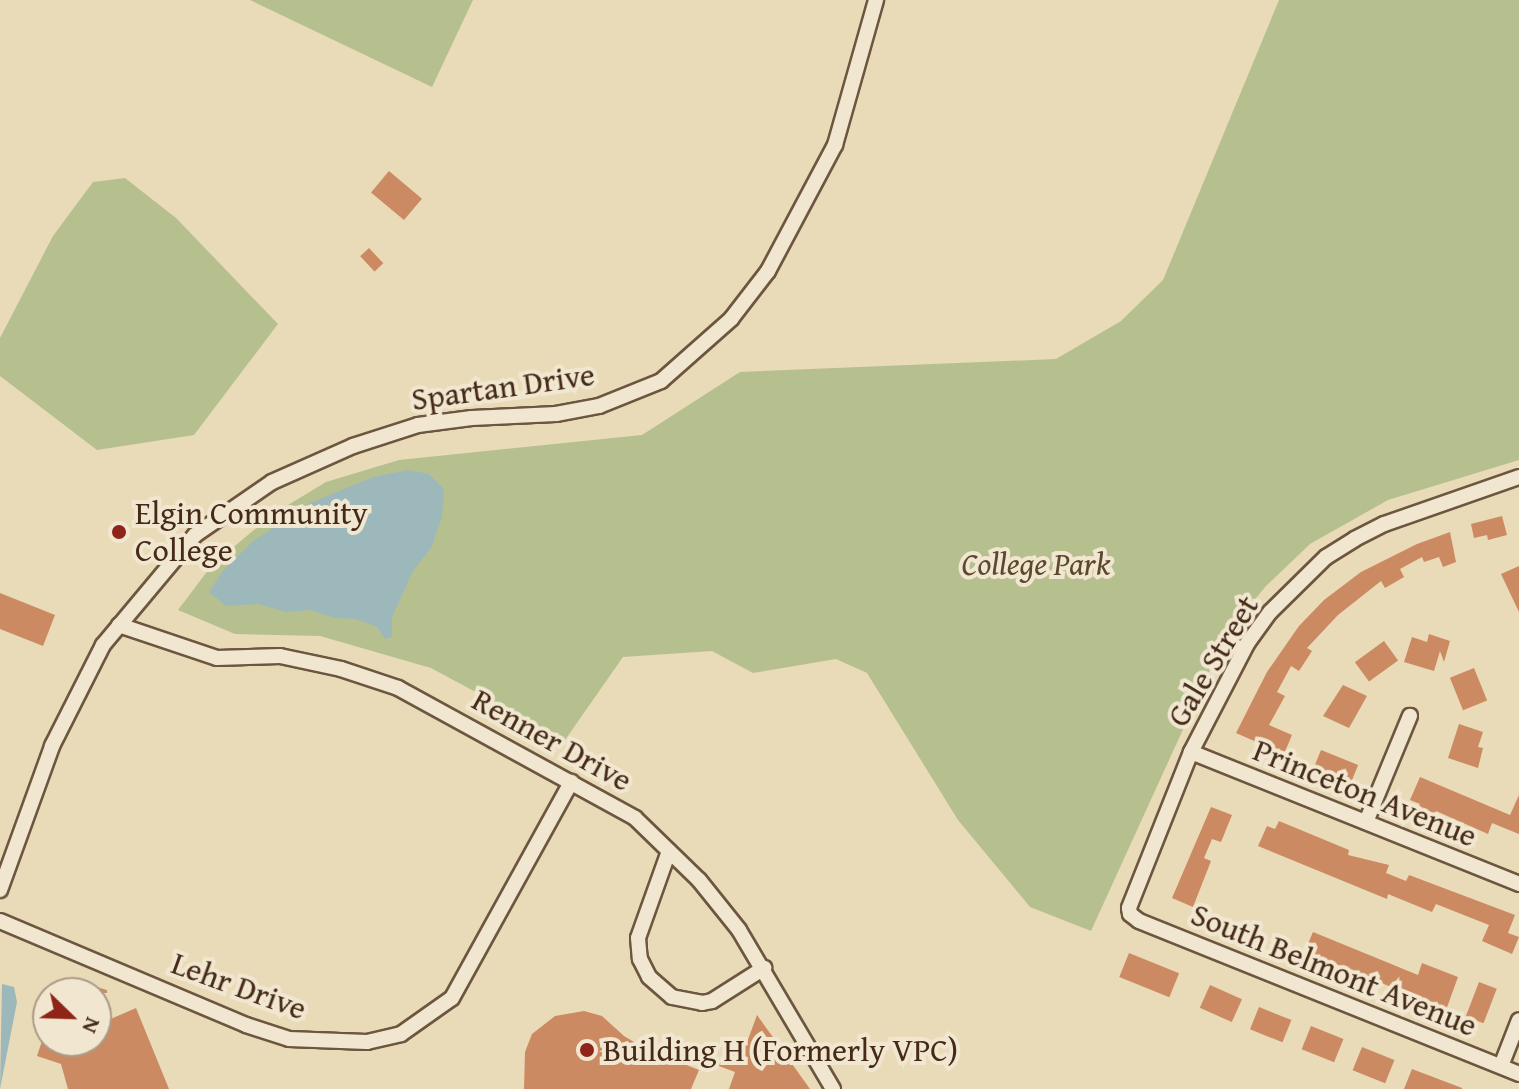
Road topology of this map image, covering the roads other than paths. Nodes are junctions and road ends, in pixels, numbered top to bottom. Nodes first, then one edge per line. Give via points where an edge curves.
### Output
1 (876, 0) edge
2 (1519, 477) edge
3 (119, 625) junction
4 (1410, 716) dead end
5 (1191, 752) junction
6 (571, 782) junction
7 (1366, 822) junction
8 (669, 851) junction
9 (1519, 884) edge
10 (0, 890) edge
11 (1130, 914) joint
12 (0, 921) edge
13 (764, 968) junction
14 (1519, 1020) edge
15 (1501, 1066) junction
16 (1519, 1074) edge
17 (833, 1089) edge

1 - 3 street, Spartan Drive via 835,145 805,206 768,271 731,319 661,381 599,406 556,414 418,425 353,446 272,482 195,535
2 - 5 street, Gale Street via 1384,524 1326,557 1270,612 1247,644
3 - 6 street, Renner Drive via 217,658 280,656 398,688
3 - 10 street, Spartan Drive via 103,645 52,746
4 - 7 street
5 - 7 street, Princeton Avenue
5 - 11 street, Gale Street
6 - 8 street, Renner Drive via 635,818
6 - 12 street, Lehr Drive via 452,998 401,1034 367,1042 289,1039
7 - 9 street, Princeton Avenue
8 - 13 street, Renner Drive via 699,880
8 - 13 street via 638,938 649,977 672,997 702,1003
11 - 15 street, South Belmont Avenue
13 - 17 street, Renner Drive
14 - 15 street
15 - 16 street, South Belmont Avenue

